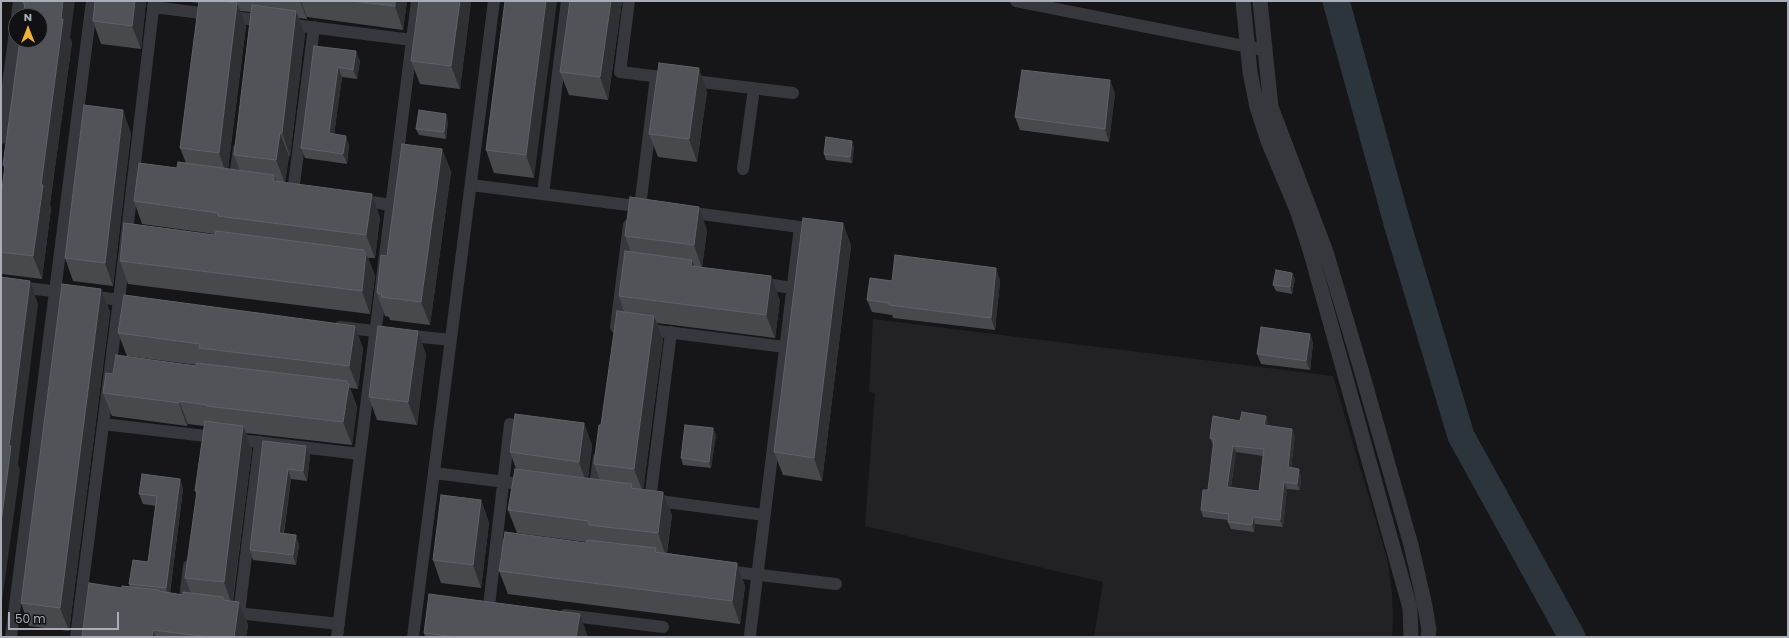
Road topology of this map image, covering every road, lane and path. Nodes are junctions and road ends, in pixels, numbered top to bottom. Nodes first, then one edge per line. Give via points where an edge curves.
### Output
1 (92, 1) edge
2 (417, 1) edge
3 (494, 1) edge
4 (567, 1) edge
5 (629, 1) edge
6 (1016, 1) edge
7 (1243, 1) edge
8 (1260, 1) edge
9 (154, 4) edge
10 (314, 27) junction
11 (412, 40) junction
12 (1247, 47) junction
13 (12, 48) edge
14 (1264, 50) junction
15 (656, 77) junction
16 (754, 88) junction
17 (4, 91) edge
18 (793, 93) dead end
19 (240, 137) edge
20 (1, 138) edge
21 (743, 169) dead end
22 (134, 171) junction
23 (150, 173) edge
24 (219, 182) edge
25 (234, 184) junction
26 (471, 185) junction
27 (249, 186) edge
28 (278, 190) edge
29 (293, 192) junction
30 (308, 194) edge
31 (543, 194) junction
32 (346, 199) edge
33 (391, 204) junction
34 (636, 206) junction
35 (655, 208) edge
36 (671, 210) edge
37 (127, 234) junction
38 (142, 236) edge
39 (624, 265) junction
40 (639, 267) edge
41 (746, 282) edge
42 (1, 285) edge
43 (792, 288) junction
44 (55, 291) junction
45 (119, 300) junction
46 (142, 302) edge
47 (328, 325) edge
48 (616, 325) junction
49 (375, 331) junction
50 (671, 332) junction
51 (451, 340) junction
52 (614, 340) edge
53 (785, 347) junction
54 (110, 367) junction
55 (126, 369) edge
56 (103, 424) junction
57 (510, 424) dead end
58 (204, 436) junction
59 (260, 442) junction
60 (600, 447) edge
61 (202, 451) edge
62 (360, 454) junction
63 (434, 473) junction
64 (504, 482) junction
65 (541, 486) edge
66 (579, 491) edge
67 (764, 515) junction
68 (496, 544) junction
69 (528, 548) edge
70 (190, 552) edge
71 (717, 570) edge
72 (756, 574) junction
73 (836, 584) dead end
74 (489, 606) edge
75 (200, 609) edge
76 (215, 610) edge
77 (239, 613) junction
78 (552, 614) edge
79 (339, 624) junction
80 (663, 627) dead end
81 (750, 635) dead end
82 (11, 637) edge
83 (76, 637) edge
84 (337, 637) edge
85 (413, 637) edge
86 (1411, 637) edge
87 (1428, 637) edge

1 - 44 street
2 - 11 street
3 - 26 street
4 - 31 street
5 - 15 street via 620,72
6 - 12 street
7 - 12 street
8 - 14 street
9 - 10 street via 254,24
9 - 22 street
10 - 11 street
10 - 29 street
11 - 33 street
12 - 14 street
12 - 86 street via 1257,107 1310,250 1410,608
13 - 17 street
14 - 87 street via 1271,107 1326,252 1358,358 1411,545 1426,606
15 - 16 street
15 - 34 street
16 - 18 street
16 - 21 street
17 - 20 street
19 - 25 street
22 - 23 street
22 - 37 street
24 - 25 street
25 - 27 street
26 - 31 street
26 - 51 street
28 - 29 street
29 - 30 street
31 - 34 street
32 - 33 street
33 - 49 street via 379,266
34 - 35 street
34 - 39 street
36 - 43 street via 800,227
37 - 38 street
37 - 45 street
39 - 40 street
39 - 48 street
41 - 43 street
42 - 44 street
43 - 53 street
44 - 45 street
44 - 82 street
45 - 46 street
45 - 54 street
47 - 49 street
48 - 50 street
48 - 52 street
49 - 51 street
49 - 62 street via 363,398
50 - 53 street
50 - 67 street via 646,500
51 - 63 street
53 - 67 street
54 - 55 street
54 - 56 street
56 - 58 street
56 - 83 street via 85,596
57 - 64 street
58 - 59 street
58 - 61 street
59 - 62 street
59 - 77 street
60 - 66 street via 598,494
62 - 79 street
63 - 64 street
63 - 85 street via 422,598
64 - 65 street
64 - 68 street
67 - 72 street
68 - 69 street
68 - 74 street
70 - 75 street via 180,606
71 - 72 street
72 - 73 street
72 - 81 street
76 - 77 street
77 - 79 street
78 - 80 street
79 - 84 street

